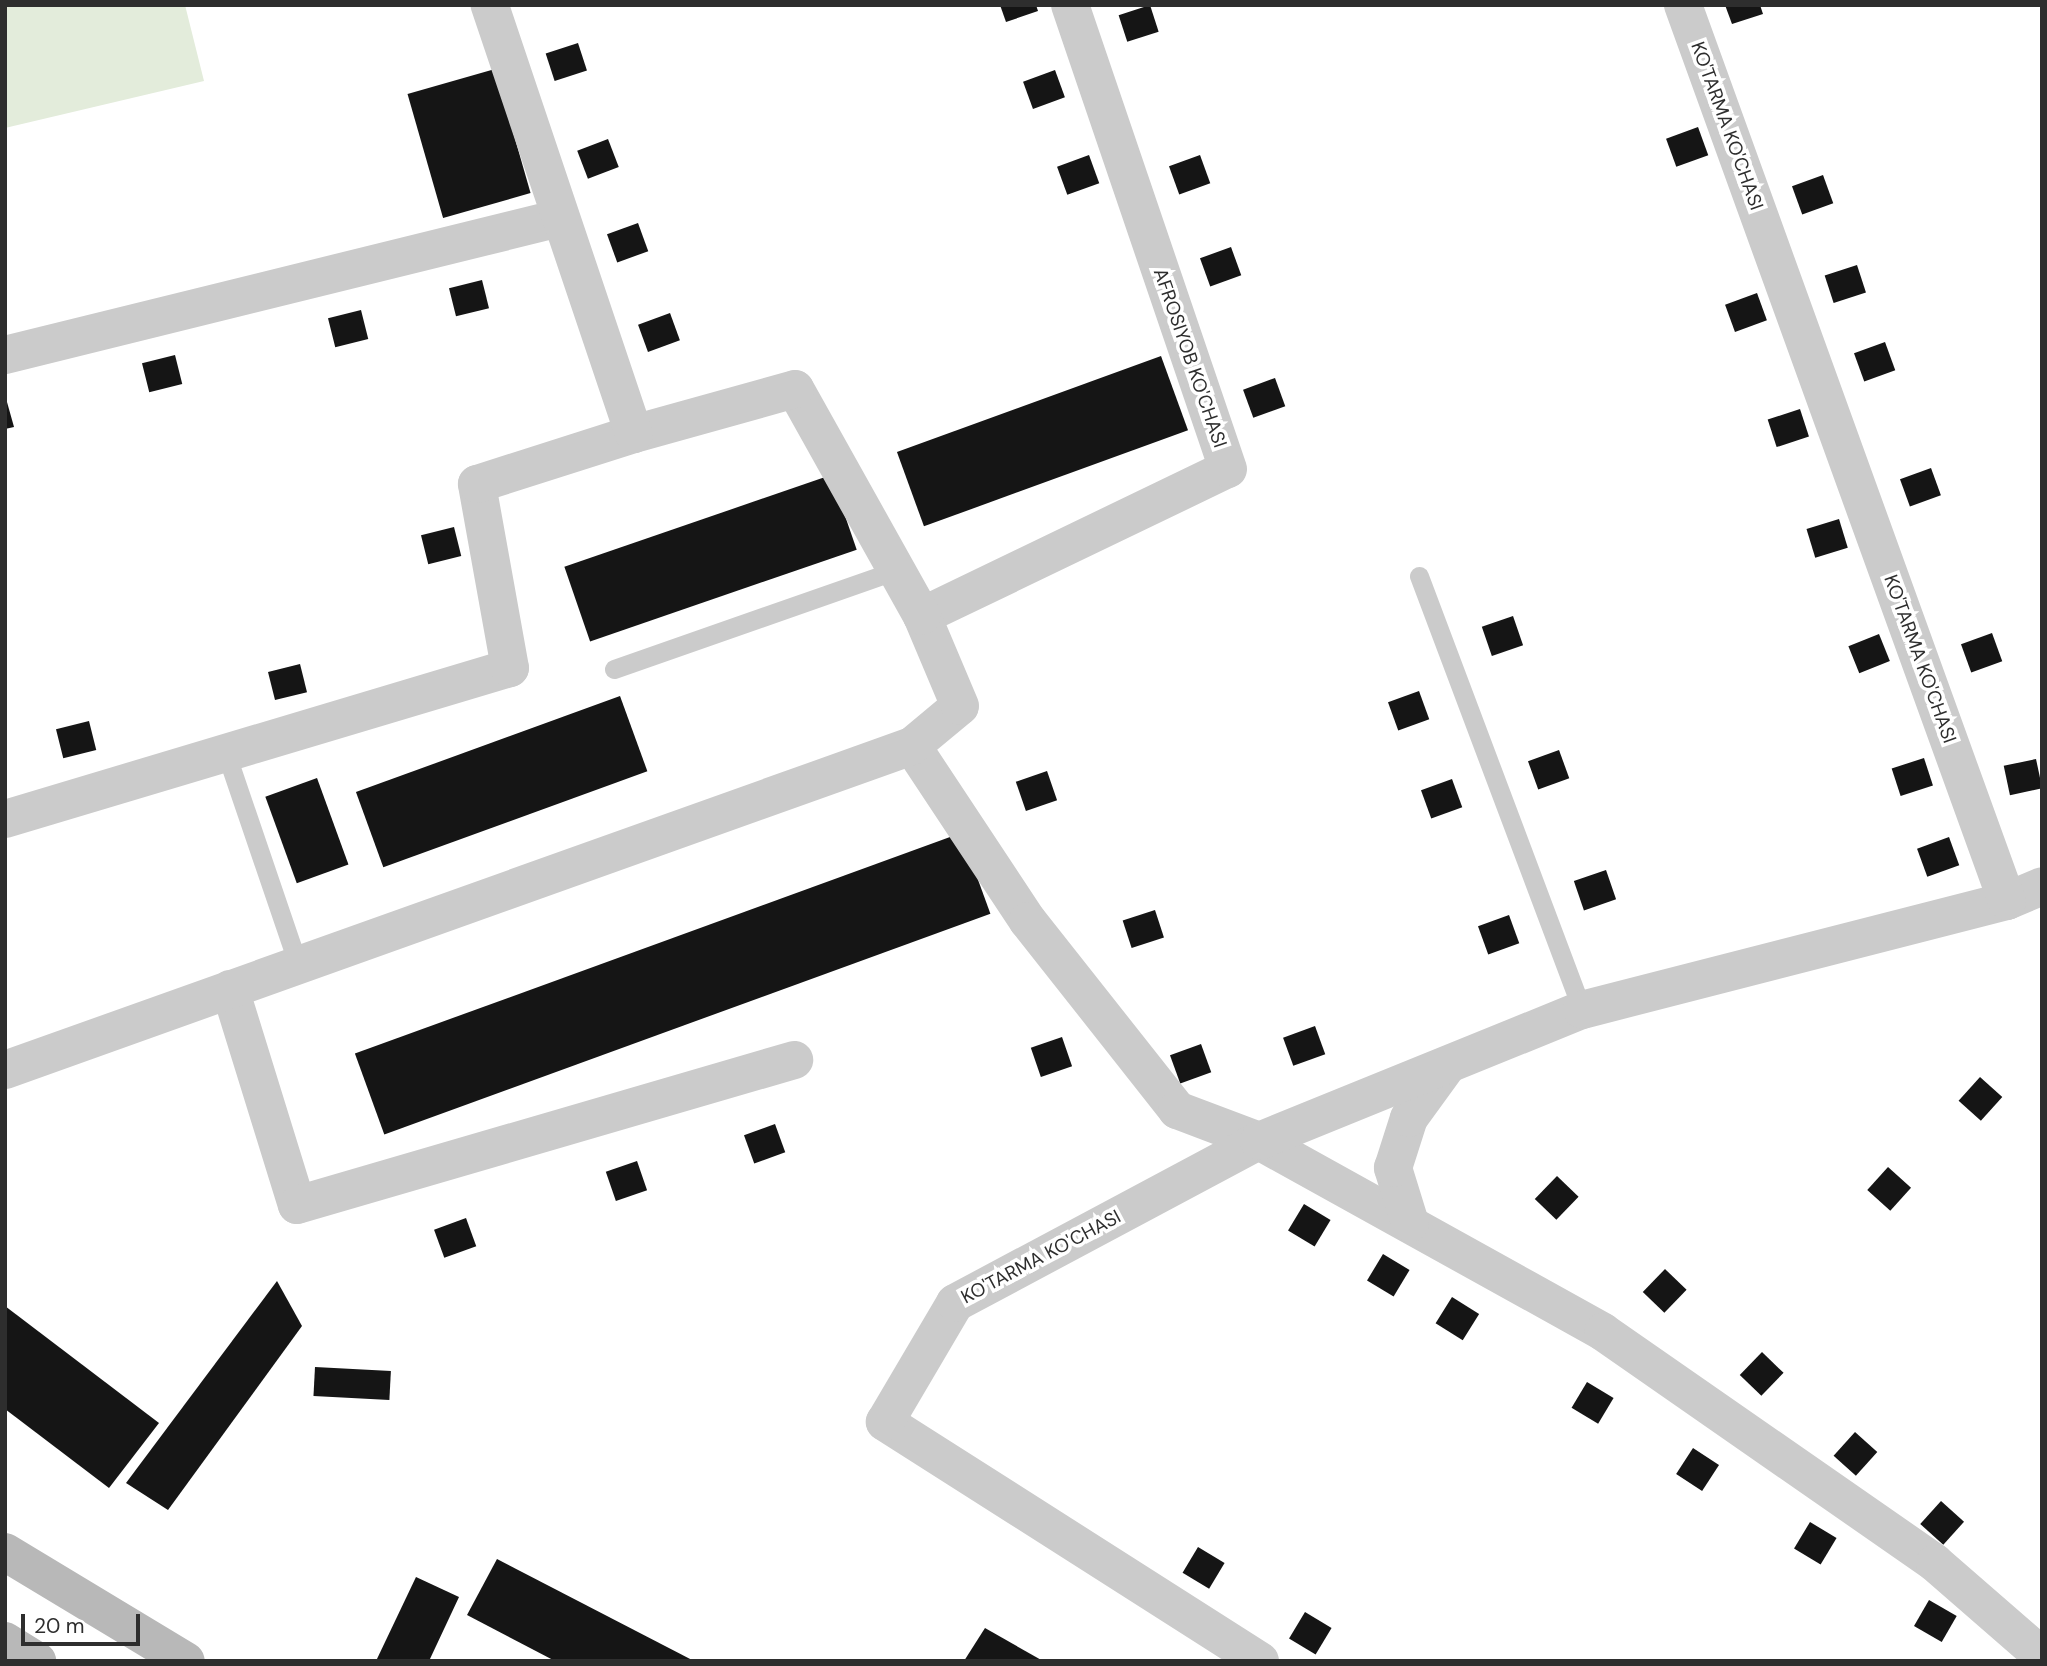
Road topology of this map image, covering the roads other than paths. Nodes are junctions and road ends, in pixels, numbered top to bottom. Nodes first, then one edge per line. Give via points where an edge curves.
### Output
1 (490, 5) edge
2 (1070, 5) edge
3 (1683, 5) edge
4 (560, 218) junction
5 (5, 355) edge
6 (634, 434) junction
7 (897, 570) junction
8 (1419, 576) dead end
9 (922, 616) junction
10 (614, 669) dead end
11 (912, 746) junction
12 (226, 753) junction
13 (5, 819) edge
14 (2042, 886) edge
15 (2007, 901) junction
16 (298, 965) junction
17 (230, 989) junction
18 (1583, 1010) junction
19 (794, 1060) dead end
20 (1446, 1067) junction
21 (5, 1070) edge
22 (1259, 1141) junction
23 (1410, 1223) junction
24 (5, 1552) edge
25 (5, 1641) edge
26 (2042, 1656) edge
27 (37, 1661) edge
28 (186, 1661) edge
29 (1259, 1661) edge

1 - 4 street
2 - 9 street, AFROSIYOB KO'CHASI via 1228,469
3 - 15 street, KO'TARMA KO'CHASI
4 - 5 street
4 - 6 street
6 - 7 street via 795,389
6 - 12 street via 477,484 510,668
7 - 9 street
7 - 10 lane
8 - 18 lane
9 - 11 street via 960,706
11 - 16 street
11 - 22 street via 1028,921 1177,1111
12 - 13 street
12 - 16 lane
14 - 15 street
15 - 18 street, KO'TARMA KO'CHASI
16 - 17 street
17 - 19 street via 298,1205
17 - 21 street
18 - 20 street, KO'TARMA KO'CHASI
20 - 22 street, KO'TARMA KO'CHASI
20 - 23 street via 1409,1118 1394,1168
22 - 23 street
22 - 29 street, KO'TARMA KO'CHASI via 954,1303 885,1422
23 - 26 street via 1603,1332 1935,1563
24 - 28 main road
25 - 27 main road

